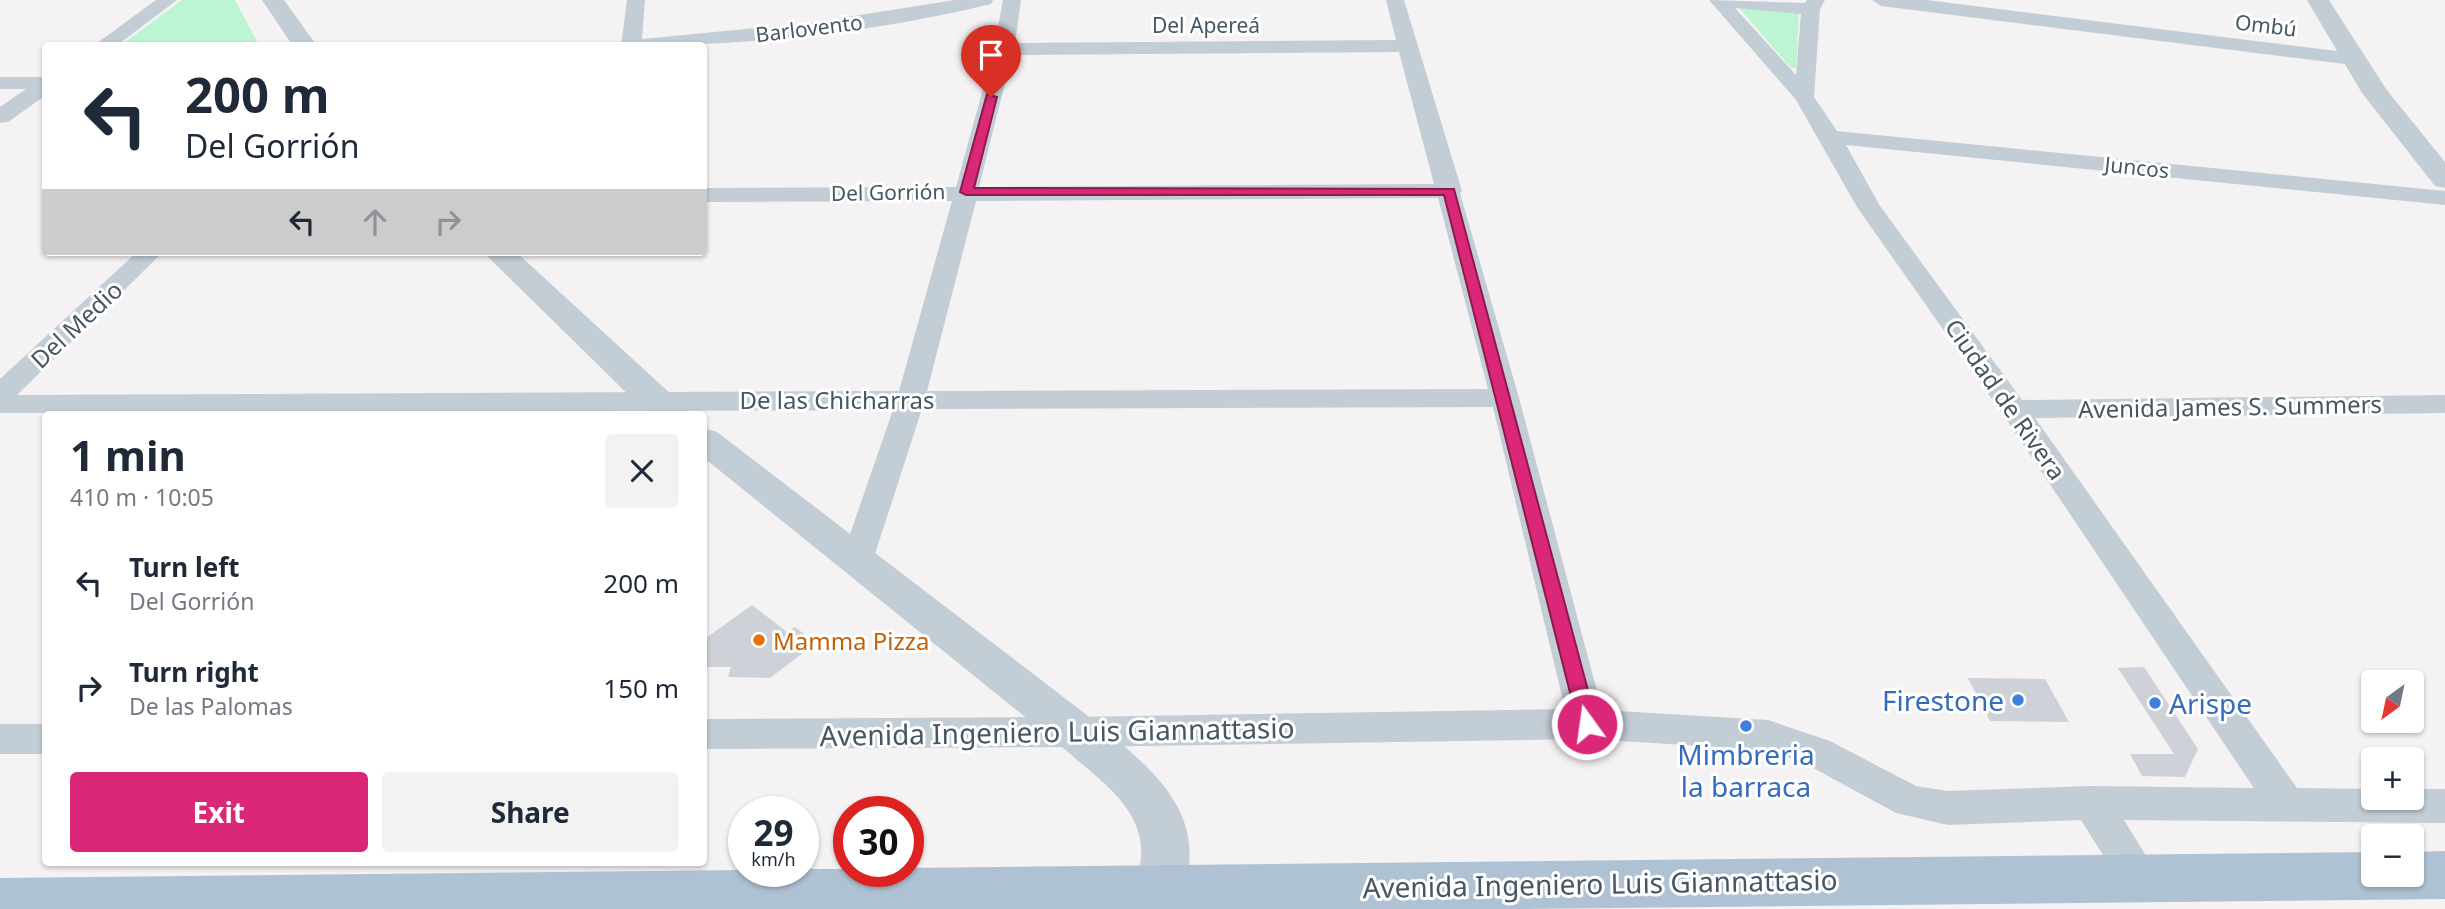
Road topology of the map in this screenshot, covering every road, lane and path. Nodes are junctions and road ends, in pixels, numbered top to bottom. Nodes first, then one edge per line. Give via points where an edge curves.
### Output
1 (168, 0) edge
2 (273, 0) edge
3 (636, 0) edge
4 (984, 0) edge
5 (1012, 0) edge
6 (1395, 0) edge
7 (1719, 0) edge
8 (1881, 0) edge
9 (2318, 0) edge
10 (1814, 4) edge
11 (108, 42) edge
12 (302, 42) edge
13 (633, 42) edge
14 (677, 42) edge
15 (1408, 46) junction
16 (1003, 49) junction
17 (2353, 60) junction
18 (0, 83) edge
19 (42, 84) edge
20 (42, 87) edge
21 (1804, 97) junction
22 (0, 117) edge
23 (1830, 136) junction
24 (2445, 180) edge
25 (1450, 191) junction
26 (966, 192) junction
27 (707, 195) edge
28 (2445, 198) edge
29 (147, 256) edge
30 (502, 256) edge
31 (0, 395) edge
32 (1505, 397) junction
33 (911, 400) junction
34 (0, 404) edge
35 (2445, 404) edge
36 (662, 407) edge
37 (2014, 409) junction
38 (707, 441) edge
39 (857, 560) junction
40 (1587, 724) junction
41 (1076, 732) junction
42 (707, 734) edge
43 (0, 739) edge
44 (42, 739) edge
45 (2091, 803) junction
46 (2287, 805) junction
47 (2445, 806) edge
48 (2445, 875) edge
49 (2138, 877) junction
50 (1159, 899) edge
51 (0, 902) edge

1 - 11 street
2 - 12 street
3 - 13 street
4 - 14 street, Barlovento via 791,32
5 - 16 street
6 - 15 street
7 - 10 street
7 - 21 street, Ciudad de Rivera
8 - 17 street, Ombú
9 - 17 street
10 - 21 street
15 - 16 street, Del Apereá
15 - 25 street
16 - 26 street
17 - 24 street
18 - 19 street
20 - 22 street
21 - 23 street, Ciudad de Rivera
23 - 28 street, Juncos
23 - 37 street, Ciudad de Rivera via 1869,207
25 - 26 street, Del Gorrión
25 - 32 street
26 - 27 street, Del Gorrión
26 - 33 street
29 - 31 street, Del Medio
30 - 36 street
32 - 33 street, De las Chicharras
32 - 40 street
33 - 36 street, De las Chicharras
33 - 39 street
34 - 36 street, De las Chicharras
35 - 37 street, Avenida James S. Summers
37 - 46 street, Ciudad de Rivera
38 - 39 street
39 - 41 street
40 - 41 street, Avenida Ingeniero Luis Giannattasio
40 - 45 street, Avenida Ingeniero Luis Giannattasio via 1768,735 1817,751 1910,802 1948,808
41 - 42 street, Avenida Ingeniero Luis Giannattasio
41 - 50 street via 1155,810 1164,841
43 - 44 street
45 - 46 street, Avenida Ingeniero Luis Giannattasio
45 - 49 street
46 - 47 street, Avenida Ingeniero Luis Giannattasio
48 - 49 main road, Avenida Ingeniero Luis Giannattasio
49 - 50 main road, Avenida Ingeniero Luis Giannattasio
50 - 51 main road, Avenida Ingeniero Luis Giannattasio

